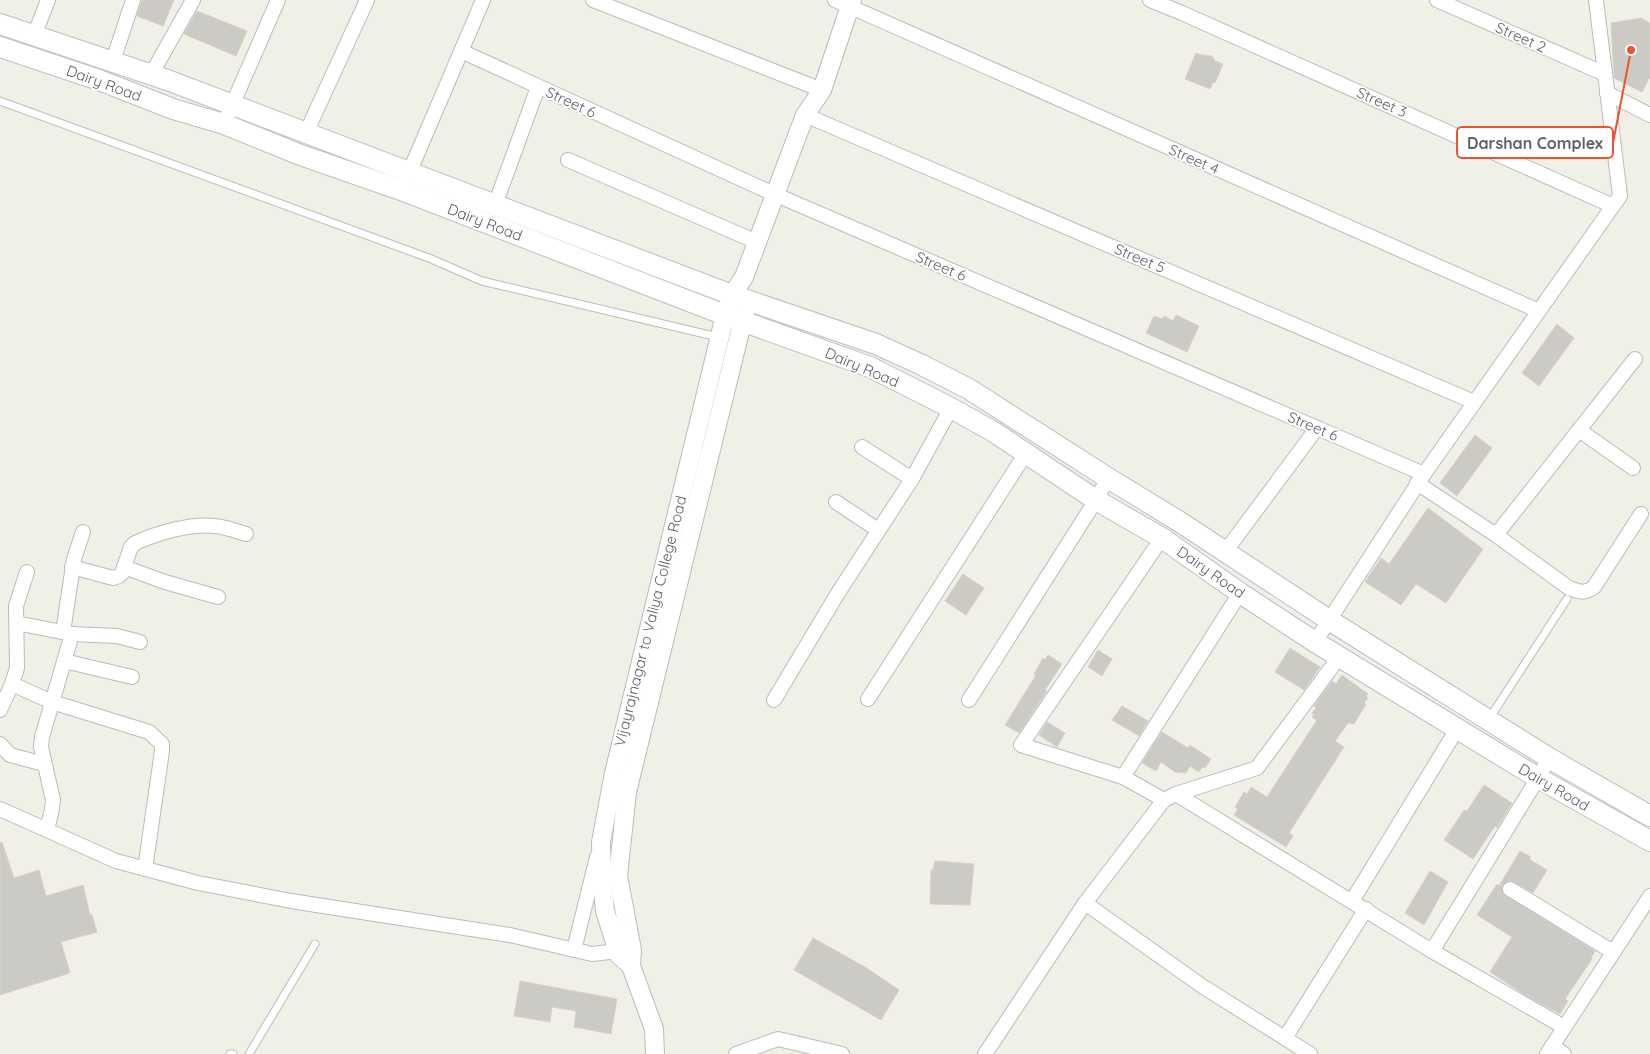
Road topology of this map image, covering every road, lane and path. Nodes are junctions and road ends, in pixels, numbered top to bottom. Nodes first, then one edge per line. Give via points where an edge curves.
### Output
1 (48, 0) edge
2 (133, 0) edge
3 (192, 0) edge
4 (278, 0) edge
5 (367, 0) edge
6 (483, 0) edge
7 (593, 0) edge
8 (1150, 0) edge
9 (1437, 0) edge
10 (1596, 0) edge
11 (845, 2) edge
12 (1455, 4) edge
13 (0, 24) edge
14 (34, 36) junction
15 (0, 47) edge
16 (461, 51) junction
17 (114, 61) junction
18 (1604, 74) junction
19 (151, 75) junction
20 (538, 87) junction
21 (822, 90) junction
22 (1607, 93) junction
23 (0, 101) edge
24 (232, 105) junction
25 (805, 115) junction
26 (1650, 115) edge
27 (224, 124) junction
28 (306, 134) junction
29 (568, 160) dead end
30 (405, 181) junction
31 (774, 194) junction
32 (495, 205) junction
33 (1613, 206) junction
34 (757, 242) junction
35 (740, 298) junction
36 (1538, 311) junction
37 (733, 318) junction
38 (719, 337) junction
39 (1635, 359) dead end
40 (1474, 402) junction
41 (951, 408) junction
42 (1317, 428) junction
43 (1579, 430) junction
44 (862, 447) dead end
45 (1026, 453) junction
46 (1633, 468) dead end
47 (912, 478) junction
48 (1108, 478) junction
49 (1420, 479) junction
50 (1096, 500) junction
51 (836, 502) dead end
52 (1641, 514) dead end
53 (878, 530) junction
54 (83, 532) dead end
55 (246, 534) dead end
56 (1496, 535) junction
57 (1162, 538) junction
58 (1225, 552) junction
59 (72, 567) junction
60 (124, 567) junction
61 (27, 572) dead end
62 (1240, 593) junction
63 (218, 598) dead end
64 (1567, 599) dead end
65 (1329, 620) junction
66 (16, 623) junction
67 (67, 633) junction
68 (140, 642) dead end
69 (1315, 642) junction
70 (1340, 656) junction
71 (64, 662) junction
72 (132, 677) dead end
73 (12, 684) junction
74 (868, 699) dead end
75 (774, 700) dead end
76 (969, 700) dead end
77 (52, 702) junction
78 (0, 710) edge
79 (1488, 719) junction
80 (1457, 729) junction
81 (0, 744) edge
82 (1549, 758) junction
83 (44, 764) junction
84 (1123, 777) junction
85 (1538, 778) junction
86 (1170, 797) junction
87 (0, 809) edge
88 (1648, 811) edge
89 (47, 830) junction
90 (601, 842) junction
91 (1650, 842) edge
92 (145, 869) junction
93 (1510, 889) dead end
94 (1650, 896) edge
95 (1352, 901) junction
96 (1085, 903) junction
97 (1366, 909) junction
98 (315, 944) dead end
99 (574, 950) junction
100 (618, 950) junction
101 (1432, 951) junction
102 (1613, 952) junction
103 (631, 966) junction
104 (1564, 1027) junction
105 (1285, 1038) junction
106 (1549, 1050) edge
107 (249, 1054) edge
108 (655, 1054) edge
109 (736, 1054) edge
110 (842, 1054) edge
111 (984, 1054) edge
112 (1310, 1054) edge
113 (1564, 1054) edge

1 - 14 street
2 - 17 street
3 - 19 street
4 - 24 street
5 - 28 street
6 - 16 street
7 - 21 street
8 - 33 street, Street 3
9 - 12 street, Street 2
10 - 18 street
11 - 21 street, Vijayrajnagar to Valiya College Road
11 - 36 street, Street 4
12 - 18 street, Street 2
13 - 14 main road, Dairy Road
14 - 17 main road, Dairy Road
15 - 27 main road, Dairy Road via 99,80 172,109
16 - 20 street, Street 6
16 - 30 street
17 - 19 main road, Dairy Road
18 - 22 street
19 - 24 main road, Dairy Road
20 - 31 street, Street 6
20 - 32 street
21 - 25 street, Vijayrajnagar to Valiya College Road
22 - 26 street
22 - 33 street via 1620,196
23 - 38 lane via 429,258 482,281
24 - 27 street
24 - 28 main road, Dairy Road
25 - 31 street, Vijayrajnagar to Valiya College Road
25 - 40 street, Street 5
27 - 30 main road, Dairy Road via 298,154
28 - 30 main road, Dairy Road
29 - 34 street
30 - 32 main road, Dairy Road
30 - 37 main road, Dairy Road
31 - 34 street, Vijayrajnagar to Valiya College Road
31 - 42 street, Street 6
32 - 35 main road, Dairy Road
33 - 36 street
34 - 35 street, Vijayrajnagar to Valiya College Road
35 - 37 street, Vijayrajnagar to Valiya College Road
35 - 48 main road, Dairy Road via 876,344 920,364 969,389
36 - 40 street
37 - 38 street, Vijayrajnagar to Valiya College Road
37 - 41 main road, Dairy Road via 870,367
37 - 103 street, Vijayrajnagar to Valiya College Road via 627,792 618,876 632,950
38 - 90 street, Vijayrajnagar to Valiya College Road via 614,773
39 - 43 street
40 - 49 street
41 - 45 main road, Dairy Road
41 - 47 street
42 - 49 street, Street 6
42 - 58 street
43 - 46 street
43 - 56 street
44 - 47 street
45 - 50 main road, Dairy Road
45 - 74 street
47 - 53 street
48 - 50 street
48 - 58 main road, Dairy Road
49 - 56 street, Street 6
49 - 65 street
50 - 57 main road, Dairy Road
50 - 76 street
51 - 53 street
52 - 56 street, Street 6 via 1589,592 1569,588
53 - 75 street
54 - 59 street
55 - 60 street via 216,526 168,532 134,543
57 - 62 main road, Dairy Road
57 - 84 street via 1021,746
58 - 65 main road, Dairy Road
59 - 60 street via 112,578 119,576
59 - 67 street
60 - 63 street
61 - 66 street via 16,606
62 - 69 main road, Dairy Road
62 - 84 street
64 - 79 lane
65 - 69 street
65 - 79 main road, Dairy Road
66 - 67 street
66 - 73 street via 17,660
67 - 68 street via 117,636
67 - 71 street
69 - 70 main road, Dairy Road
70 - 80 main road, Dairy Road
70 - 86 street via 1257,768
71 - 72 street
71 - 77 street
73 - 77 street
73 - 78 street
77 - 83 street via 42,737
77 - 92 street via 149,732 162,744
79 - 82 main road, Dairy Road
80 - 85 main road, Dairy Road
80 - 95 street
81 - 83 street via 10,755
82 - 85 street
82 - 88 main road, Dairy Road
83 - 89 street via 53,800
84 - 86 street
85 - 91 main road, Dairy Road
85 - 101 street
86 - 95 street
86 - 96 street
87 - 89 street
89 - 92 street via 116,861
90 - 99 street
90 - 100 street, Vijayrajnagar to Valiya College Road via 605,910
92 - 99 street via 291,901 510,935
93 - 102 street
94 - 102 street
95 - 97 street
96 - 105 street via 1202,986
96 - 111 street
97 - 101 street
97 - 105 street
98 - 107 lane
99 - 100 street via 592,954
100 - 103 street, Vijayrajnagar to Valiya College Road via 622,959
101 - 104 street
102 - 104 street
103 - 108 street, Vijayrajnagar to Valiya College Road via 654,1029
104 - 106 street
105 - 112 street
106 - 113 street
109 - 110 street via 778,1039

